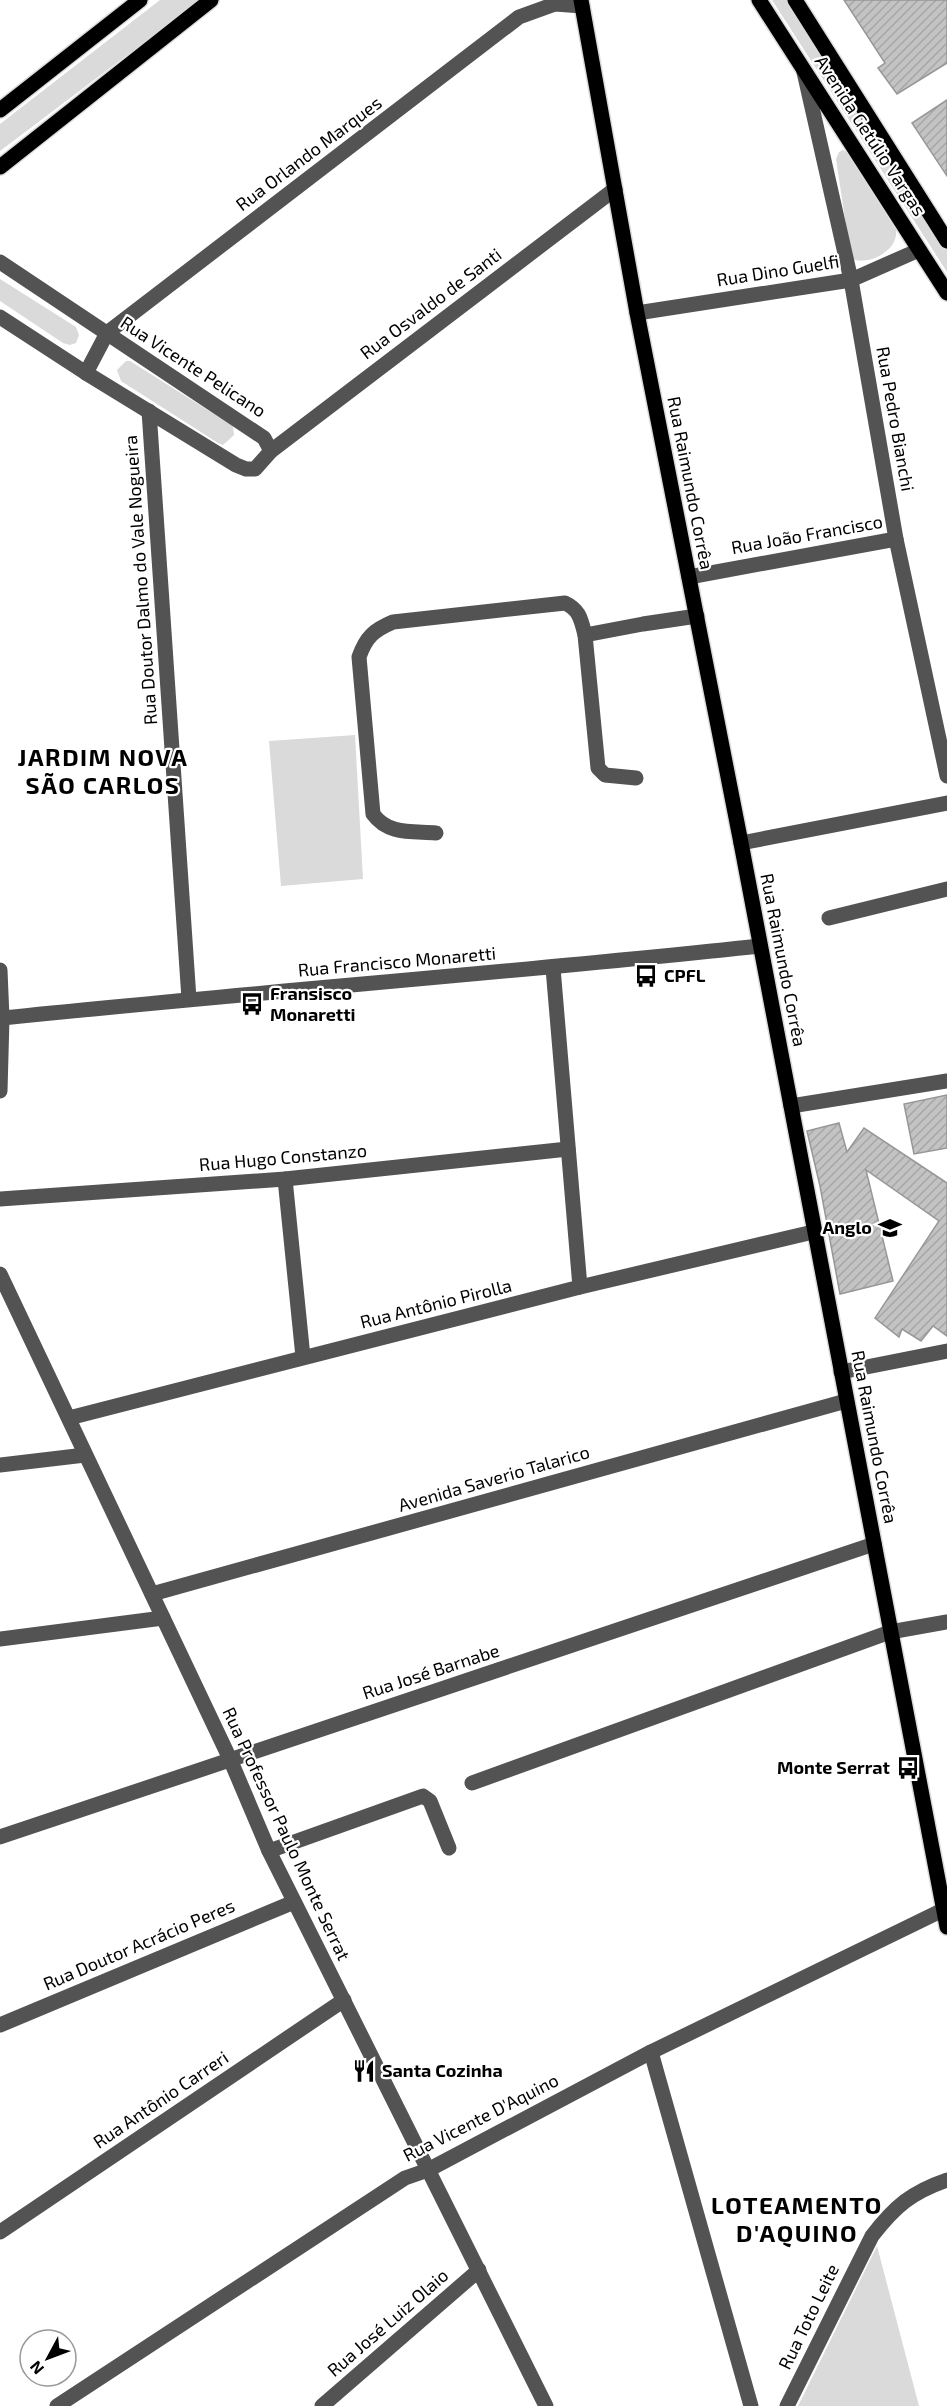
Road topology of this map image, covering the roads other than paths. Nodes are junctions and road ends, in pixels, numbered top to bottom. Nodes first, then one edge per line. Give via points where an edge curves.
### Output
1 (140, 0) edge
2 (211, 0) edge
3 (759, 0) edge
4 (795, 0) edge
5 (582, 3) edge
6 (804, 69) junction
7 (0, 110) edge
8 (0, 167) edge
9 (615, 189) junction
10 (944, 231) edge
11 (919, 250) junction
12 (0, 262) edge
13 (851, 280) junction
14 (947, 293) edge
15 (637, 313) junction
16 (0, 317) edge
17 (107, 333) junction
18 (86, 373) junction
19 (149, 411) junction
20 (271, 451) junction
21 (896, 539) junction
22 (689, 577) junction
23 (697, 616) junction
24 (585, 635) junction
25 (944, 737) edge
26 (947, 776) edge
27 (636, 778) dead end
28 (947, 803) edge
29 (436, 833) dead end
30 (741, 843) junction
31 (947, 889) edge
32 (829, 918) dead end
33 (760, 946) junction
34 (553, 969) junction
35 (0, 970) edge
36 (0, 978) edge
37 (189, 999) junction
38 (2, 1018) junction
39 (947, 1081) edge
40 (0, 1091) edge
41 (791, 1106) junction
42 (568, 1149) junction
43 (285, 1179) junction
44 (0, 1199) edge
45 (813, 1232) junction
46 (0, 1274) edge
47 (580, 1287) junction
48 (3, 1289) edge
49 (947, 1351) edge
50 (303, 1358) junction
51 (841, 1372) junction
52 (846, 1401) junction
53 (69, 1418) junction
54 (85, 1455) junction
55 (0, 1465) edge
56 (874, 1544) junction
57 (152, 1594) junction
58 (163, 1618) junction
59 (947, 1622) edge
60 (890, 1632) junction
61 (0, 1639) edge
62 (230, 1759) junction
63 (472, 1783) dead end
64 (0, 1837) edge
65 (449, 1848) dead end
66 (269, 1851) junction
67 (294, 1902) junction
68 (945, 1908) edge
69 (947, 1927) edge
70 (344, 2000) junction
71 (0, 2025) edge
72 (651, 2052) junction
73 (428, 2170) junction
74 (947, 2180) edge
75 (0, 2232) edge
76 (479, 2270) junction
77 (57, 2406) edge
78 (322, 2406) edge
79 (546, 2406) edge
80 (751, 2406) edge
81 (787, 2406) edge

1 - 7 main road
2 - 8 main road
3 - 6 main road, Avenida Getúlio Vargas
4 - 10 main road, Avenida Getúlio Vargas
5 - 9 main road, Rua Raimundo Corrêa
5 - 17 street, Rua Orlando Marques via 555,4 519,17
6 - 11 main road, Avenida Getúlio Vargas
6 - 13 street, Rua Pedro Bianchi
9 - 15 main road, Rua Raimundo Corrêa
9 - 20 street, Rua Osvaldo de Santi
11 - 13 street, Rua Dino Guelfi
11 - 14 main road, Avenida Getúlio Vargas
12 - 17 street, Rua Vicente Pelicano
13 - 15 street, Rua Dino Guelfi
13 - 21 street, Rua Pedro Bianchi
15 - 22 main road, Rua Raimundo Corrêa
16 - 18 street
17 - 18 street, Rua Orlando Marques
17 - 20 street, Rua Vicente Pelicano via 264,438
18 - 19 street
19 - 20 street via 246,469 255,469
19 - 37 street, Rua Doutor Dalmo do Vale Nogueira
21 - 22 street, Rua João Francisco
21 - 25 street, Rua Pedro Bianchi
22 - 23 main road, Rua Raimundo Corrêa
23 - 24 street
23 - 30 main road, Rua Raimundo Corrêa
24 - 27 street via 598,768 605,775
24 - 29 street via 580,615 565,603 393,622 376,628 365,640 359,657 373,814 380,824 392,830
25 - 26 street, Rua Pedro Bianchi
28 - 30 street
30 - 33 main road, Rua Raimundo Corrêa
31 - 32 street
33 - 34 street, Rua Francisco Monaretti
33 - 41 main road, Rua Raimundo Corrêa
34 - 37 street, Rua Francisco Monaretti
34 - 42 street
35 - 36 street
36 - 38 street
37 - 38 street, Rua Francisco Monaretti
38 - 40 street
39 - 41 street
41 - 45 main road, Rua Raimundo Corrêa
42 - 43 street, Rua Hugo Constanzo
42 - 47 street
43 - 44 street, Rua Hugo Constanzo
43 - 50 street
45 - 47 street, Rua Antônio Pirolla
45 - 51 main road, Rua Raimundo Corrêa
46 - 48 street, Rua Professor Paulo Monte Serrat
47 - 50 street, Rua Antônio Pirolla
48 - 53 street, Rua Professor Paulo Monte Serrat
49 - 51 street
50 - 53 street, Rua Antônio Pirolla
51 - 52 main road, Rua Raimundo Corrêa
52 - 56 main road, Rua Raimundo Corrêa
52 - 57 street, Avenida Saverio Talarico
53 - 54 street, Rua Professor Paulo Monte Serrat
54 - 55 street
54 - 57 street, Rua Professor Paulo Monte Serrat
56 - 60 main road, Rua Raimundo Corrêa
56 - 62 street, Rua José Barnabe
57 - 58 street, Rua Professor Paulo Monte Serrat
58 - 61 street
58 - 62 street, Rua Professor Paulo Monte Serrat
59 - 60 street
60 - 63 street
60 - 68 main road, Rua Raimundo Corrêa
62 - 64 street, Rua José Barnabe
62 - 66 street, Rua Professor Paulo Monte Serrat
65 - 66 street via 430,1801 423,1796
66 - 67 street, Rua Professor Paulo Monte Serrat
67 - 70 street, Rua Professor Paulo Monte Serrat
67 - 71 street, Rua Doutor Acrácio Peres
68 - 69 main road, Rua Raimundo Corrêa
68 - 72 street, Rua Vicente D'Aquino
70 - 73 street, Rua Professor Paulo Monte Serrat
70 - 75 street, Rua Antônio Carreri
72 - 73 street, Rua Vicente D'Aquino
72 - 80 street
73 - 76 street, Rua Professor Paulo Monte Serrat
73 - 77 street, Rua Vicente D'Aquino via 405,2178
74 - 81 street, Rua Toto Leite via 914,2194 872,2236
76 - 78 street, Rua José Luiz Olaio
76 - 79 street, Rua Professor Paulo Monte Serrat

